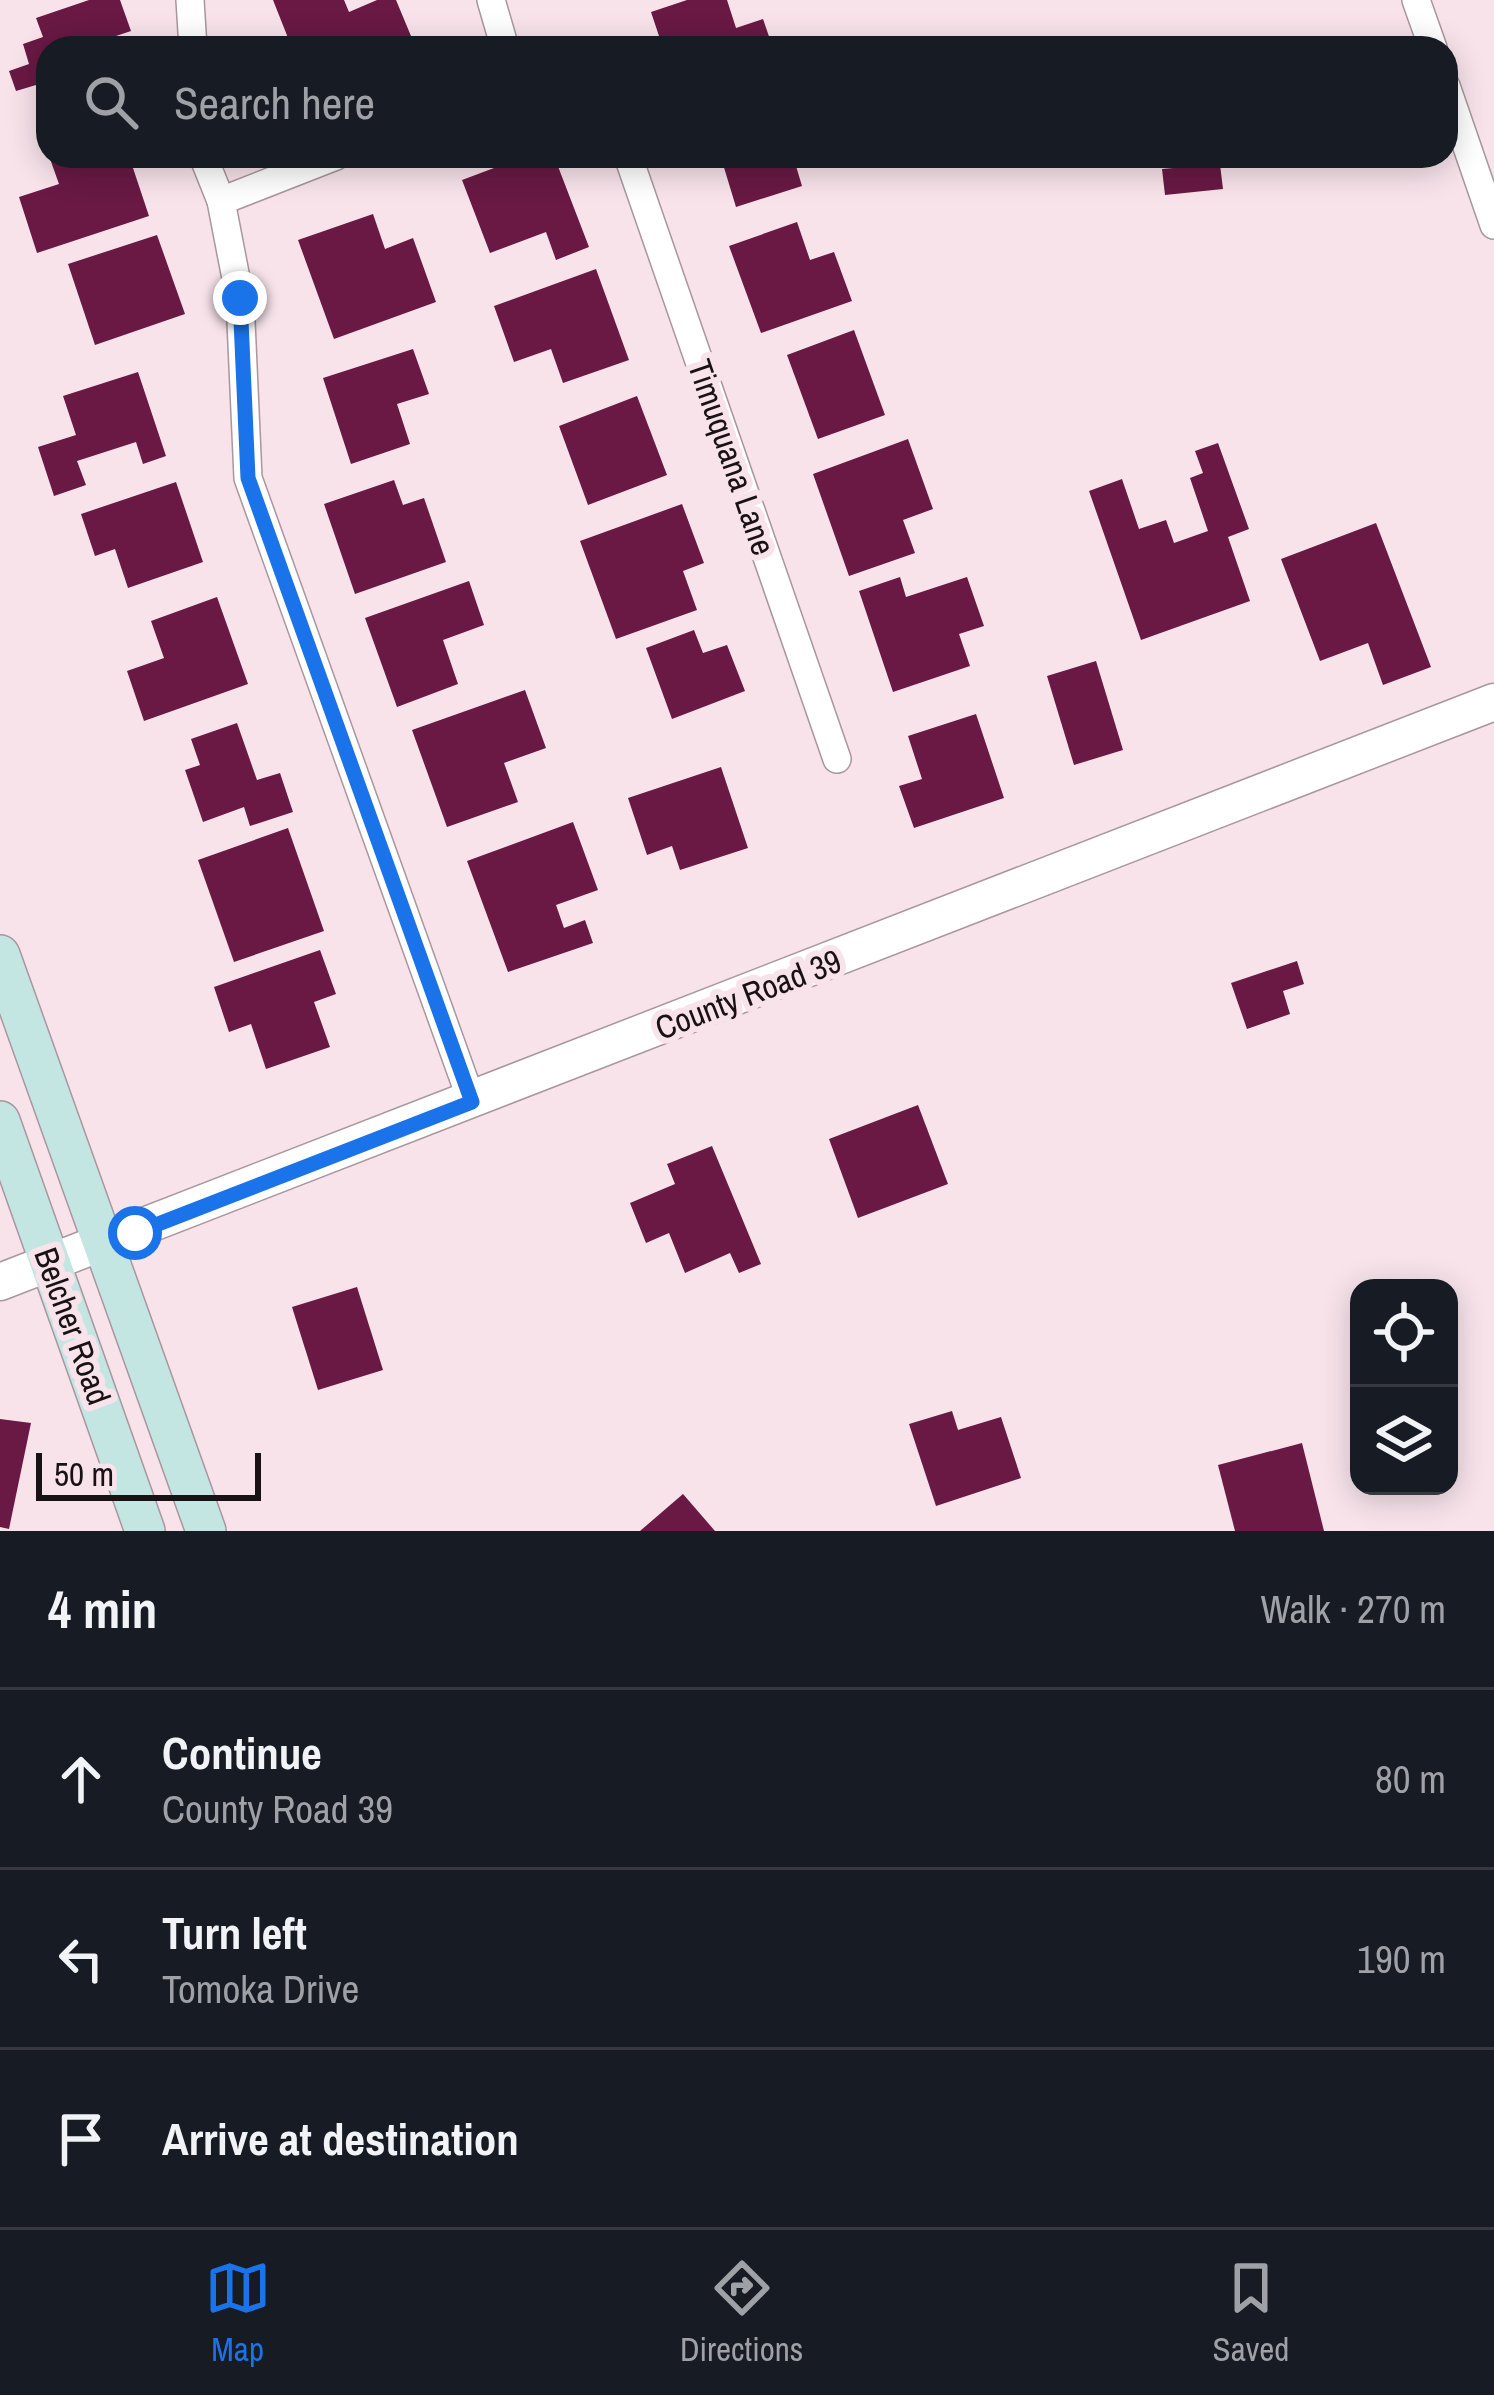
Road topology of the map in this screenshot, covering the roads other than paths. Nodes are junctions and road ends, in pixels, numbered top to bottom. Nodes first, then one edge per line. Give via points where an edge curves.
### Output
1 (190, 0) edge
2 (491, 0) edge
3 (1416, 0) edge
4 (192, 36) edge
5 (502, 36) edge
6 (1429, 36) edge
7 (1458, 121) edge
8 (208, 168) edge
9 (305, 168) edge
10 (632, 168) edge
11 (220, 201) junction
12 (1494, 225) edge
13 (1494, 702) edge
14 (837, 759) dead end
15 (0, 956) edge
16 (472, 1102) junction
17 (0, 1121) edge
18 (104, 1245) junction
19 (51, 1264) junction
20 (0, 1282) edge
21 (146, 1531) edge
22 (206, 1531) edge

1 - 4 street
2 - 5 street
3 - 6 street
7 - 12 street
8 - 11 street
9 - 11 street
10 - 14 street, Timuquana Lane
11 - 16 street via 240,298 248,478
13 - 16 street, County Road 39
15 - 18 main road, Belcher Road
16 - 18 street, County Road 39
17 - 19 main road, Belcher Road
18 - 19 street, County Road 39
18 - 22 main road, Belcher Road
19 - 20 street, County Road 39
19 - 21 main road, Belcher Road

